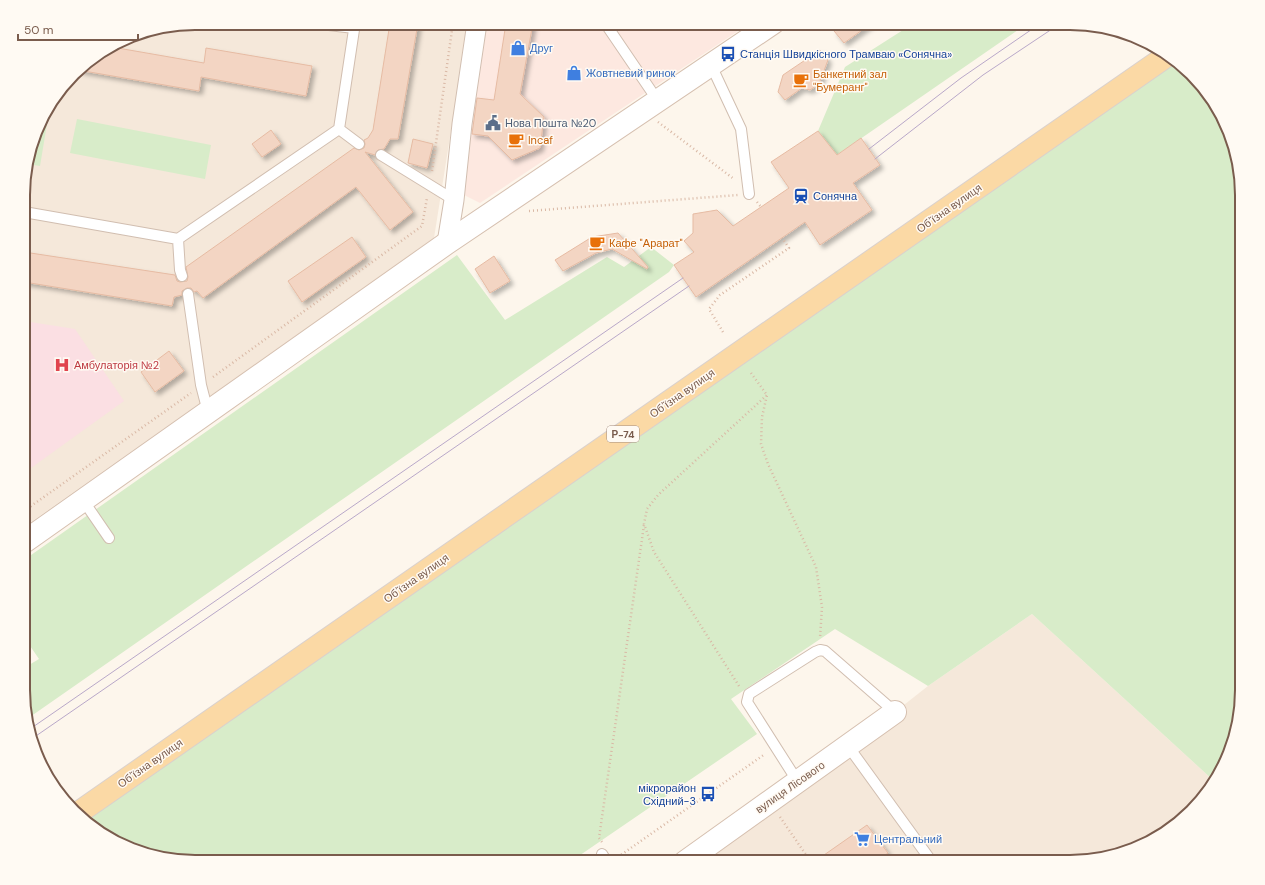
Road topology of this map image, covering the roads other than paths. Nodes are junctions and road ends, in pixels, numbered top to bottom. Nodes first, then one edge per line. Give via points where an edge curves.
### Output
1 (354, 30) edge
2 (476, 30) edge
3 (609, 30) edge
4 (762, 30) edge
5 (1163, 59) edge
6 (711, 65) junction
7 (650, 106) junction
8 (339, 129) junction
9 (359, 144) dead end
10 (381, 155) dead end
11 (749, 194) road end
12 (454, 200) junction
13 (30, 213) edge
14 (178, 239) junction
15 (447, 243) junction
16 (182, 276) dead end
17 (188, 294) dead end
18 (208, 412) junction
19 (83, 500) junction
20 (30, 538) edge
21 (109, 538) dead end
22 (895, 712) joint
23 (848, 746) junction
24 (798, 782) junction
25 (82, 810) edge
26 (695, 855) edge
27 (926, 855) edge

1 - 8 lane
2 - 12 street
3 - 7 lane
4 - 6 street
5 - 25 main road, Обʼїзна вулиця / Р-74
6 - 7 street
6 - 11 lane via 741,129
7 - 15 street
8 - 9 lane
8 - 14 lane
10 - 12 lane
12 - 15 street
13 - 14 lane
14 - 16 lane
15 - 18 street
17 - 18 lane via 201,385
18 - 19 street
19 - 20 street
19 - 21 lane
22 - 23 street, вулиця Лісового
22 - 24 lane via 825,650 820,650 749,694 747,702
23 - 24 street, вулиця Лісового
23 - 27 lane
24 - 26 street, вулиця Лісового

